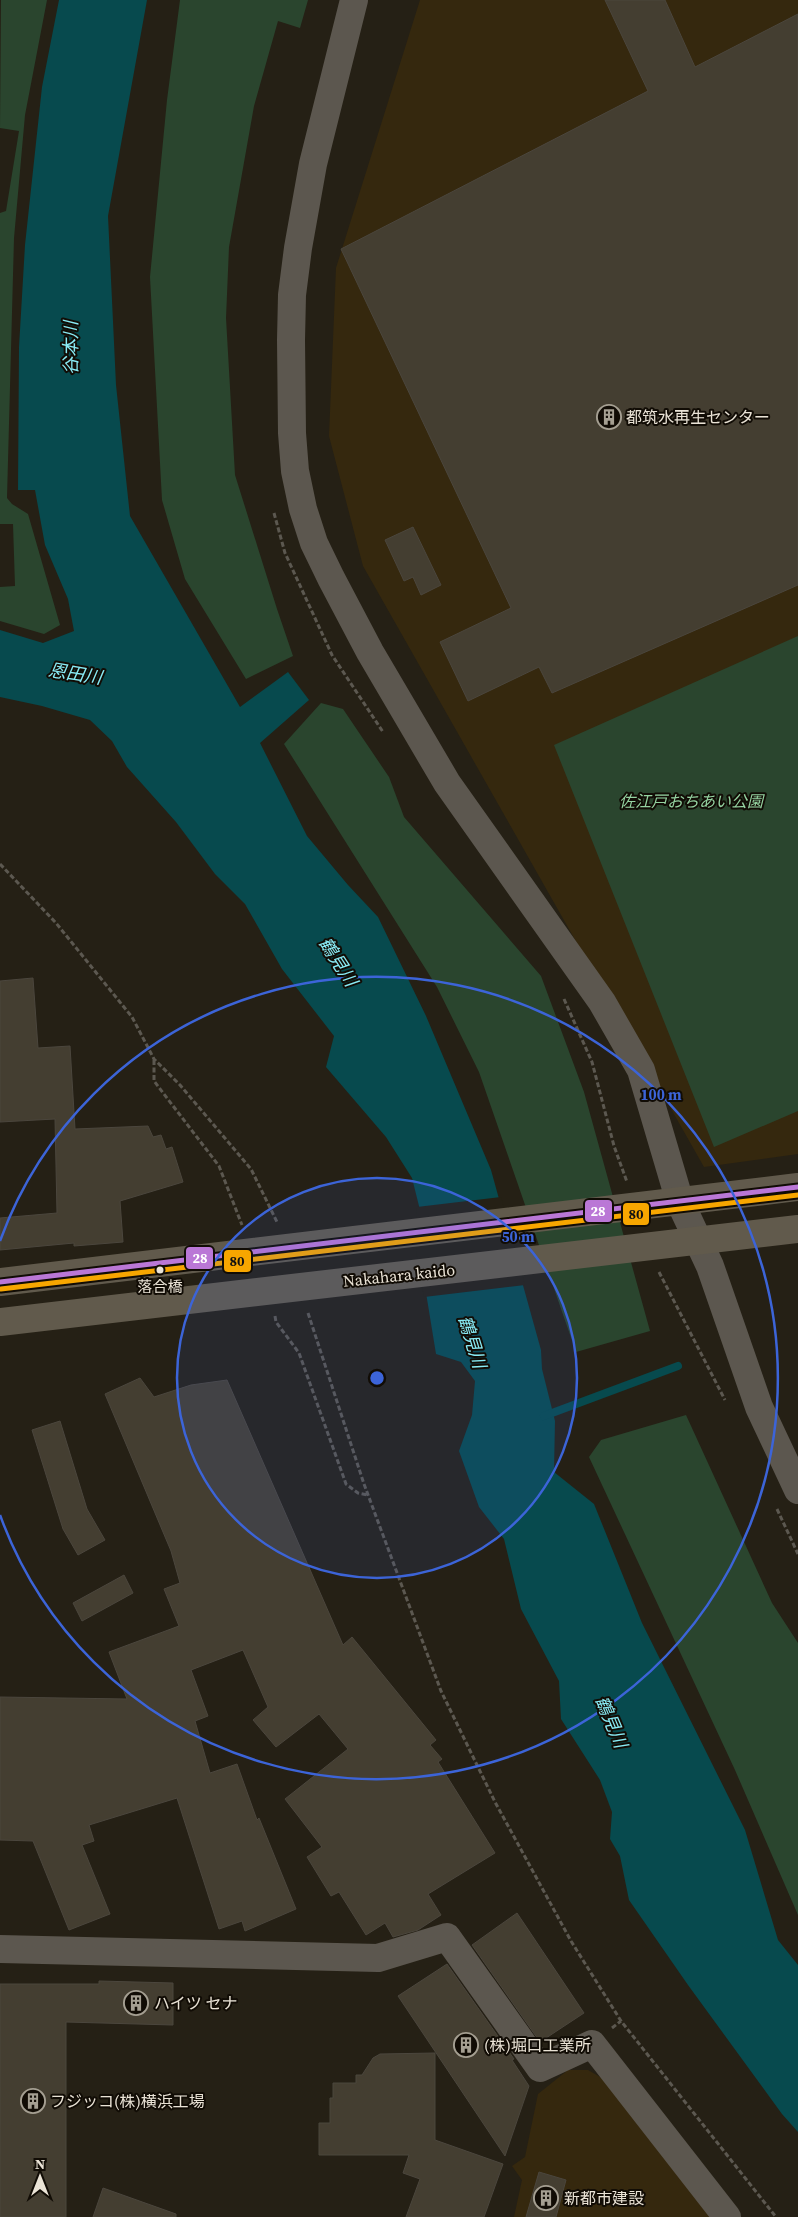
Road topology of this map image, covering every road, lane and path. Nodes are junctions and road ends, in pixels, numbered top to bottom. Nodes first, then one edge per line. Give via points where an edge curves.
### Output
1 (354, 0) edge
2 (273, 510) dead end
3 (386, 737) dead end
4 (0, 864) edge
5 (154, 1059) junction
6 (798, 1187) edge
7 (680, 1202) junction
8 (278, 1225) dead end
9 (243, 1228) dead end
10 (798, 1230) edge
11 (698, 1242) junction
12 (0, 1282) edge
13 (276, 1302) junction
14 (308, 1311) dead end
15 (0, 1322) edge
16 (798, 1490) edge
17 (368, 1495) junction
18 (0, 1950) edge
19 (727, 2217) edge
20 (776, 2217) edge

1 - 7 street via 314,164 292,294 292,433 303,509 314,543 331,578 446,783 602,1002 641,1070
2 - 3 path via 286,553 332,655
4 - 5 path via 56,923 132,1018
5 - 8 path via 251,1169
5 - 9 path via 154,1081 219,1166
6 - 7 main road
7 - 11 street
7 - 12 main road
10 - 11 main road, Nakahara kaido
11 - 13 main road, Nakahara kaido
11 - 16 street via 710,1266 759,1406
13 - 15 main road, Nakahara kaido
13 - 17 path via 276,1322 299,1353 346,1484 358,1493
14 - 17 path
17 - 20 path via 441,1691 495,1802 571,1941 642,2050
18 - 19 street via 319,1939 378,1958 446,1937 540,2068 592,2044

